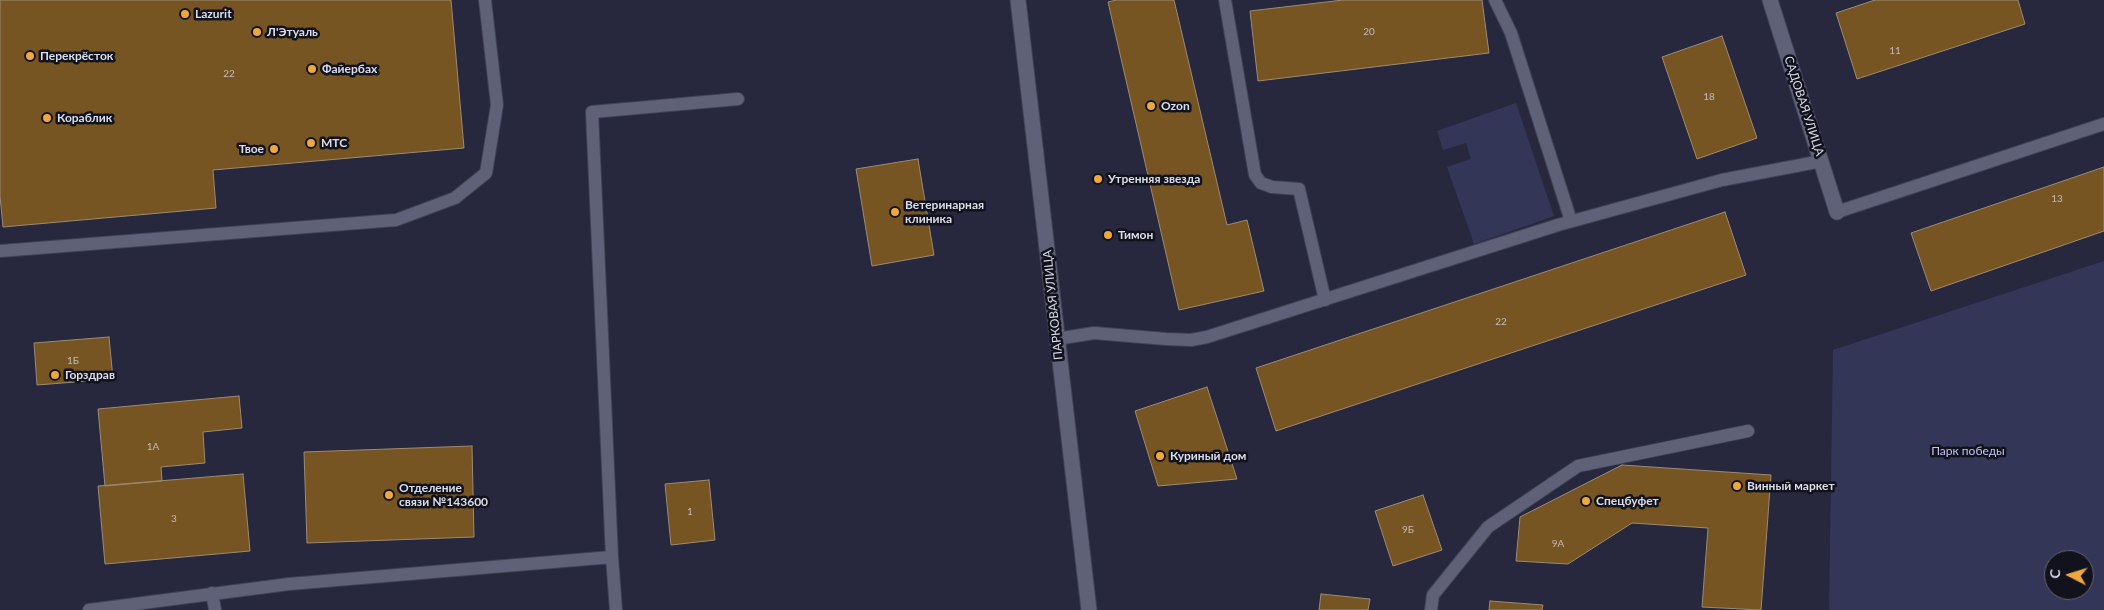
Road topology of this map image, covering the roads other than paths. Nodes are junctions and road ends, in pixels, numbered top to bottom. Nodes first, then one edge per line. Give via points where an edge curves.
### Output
1 (485, 0) edge
2 (1018, 0) edge
3 (1225, 0) edge
4 (1495, 0) edge
5 (1770, 0) edge
6 (738, 99) dead end
7 (2104, 124) edge
8 (1822, 161) junction
9 (1837, 212) joint
10 (1571, 221) junction
11 (0, 251) edge
12 (1325, 300) junction
13 (1056, 339) junction
14 (1748, 431) dead end
15 (612, 557) junction
16 (212, 593) junction
17 (89, 610) edge
18 (215, 610) edge
19 (616, 610) edge
20 (1089, 610) edge
21 (1431, 610) edge

1 - 11 lane via 497,105 486,172 455,198 396,220
2 - 13 street, ПАРКОВАЯ УЛИЦА
3 - 12 lane via 1255,174 1261,182 1272,187 1300,189
4 - 10 lane via 1511,33
5 - 8 street, САДОВАЯ УЛИЦА
6 - 15 lane via 592,112
7 - 9 lane
8 - 9 street, САДОВАЯ УЛИЦА
8 - 10 lane via 1722,180
10 - 12 lane
12 - 13 lane via 1207,338 1191,340 1094,333
13 - 20 street, ПАРКОВАЯ УЛИЦА
14 - 21 lane via 1578,466 1488,527 1434,595
15 - 16 lane
15 - 19 lane
16 - 17 lane
16 - 18 lane

